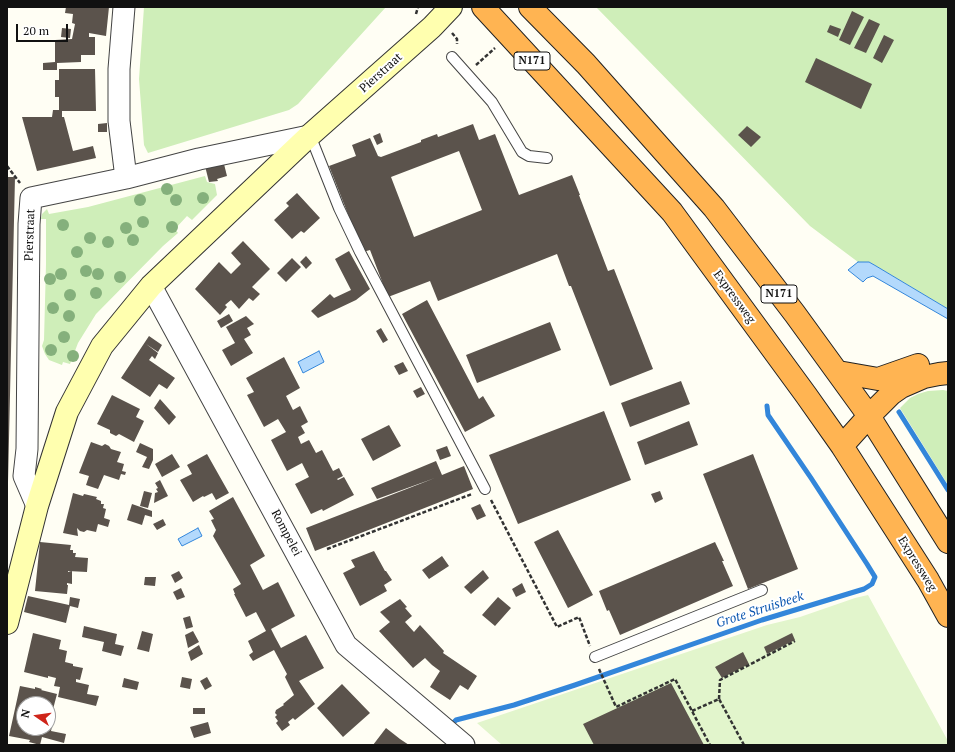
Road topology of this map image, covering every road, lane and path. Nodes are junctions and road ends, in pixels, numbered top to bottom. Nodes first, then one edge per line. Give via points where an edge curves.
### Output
1 (124, 7) edge
2 (451, 7) edge
3 (483, 7) edge
4 (530, 7) edge
5 (452, 57) dead end
6 (309, 136) junction
7 (547, 158) dead end
8 (126, 178) junction
9 (151, 286) junction
10 (948, 369) edge
11 (838, 372) junction
12 (948, 373) edge
13 (869, 416) junction
14 (842, 446) junction
15 (485, 489) junction
16 (37, 506) junction
17 (948, 542) edge
18 (327, 549) dead end
19 (762, 590) dead end
20 (948, 616) edge
21 (7, 623) edge
22 (795, 641) dead end
23 (595, 657) junction
24 (719, 699) junction
25 (692, 711) junction
26 (464, 745) edge
27 (710, 745) edge
28 (744, 745) edge

1 - 8 street via 119,69 119,121
2 - 6 street, Pierstraat via 432,27
3 - 14 highway, Expressweg / N171 via 672,212
4 - 11 highway, N171 via 591,70 714,208
5 - 7 lane via 492,102 522,152 529,156
6 - 8 street, Pierstraat via 199,159
6 - 9 street, Pierstraat
6 - 15 lane via 360,252
8 - 16 street, Pierstraat via 31,198 27,449 24,476
9 - 16 street, Pierstraat via 102,346 67,412
9 - 26 street, Rompelei via 346,645
10 - 11 highway via 934,363 925,363 874,379
11 - 13 highway, N171
12 - 13 highway via 924,377 901,386
13 - 14 highway
13 - 17 highway, N171
14 - 20 highway, Expressweg / N171 via 928,580
15 - 18 path
15 - 23 path via 557,627 579,617
16 - 21 street, Pierstraat
19 - 23 lane
22 - 24 path via 720,680
23 - 25 path via 616,707 675,679
24 - 25 path
24 - 28 path
25 - 27 path

